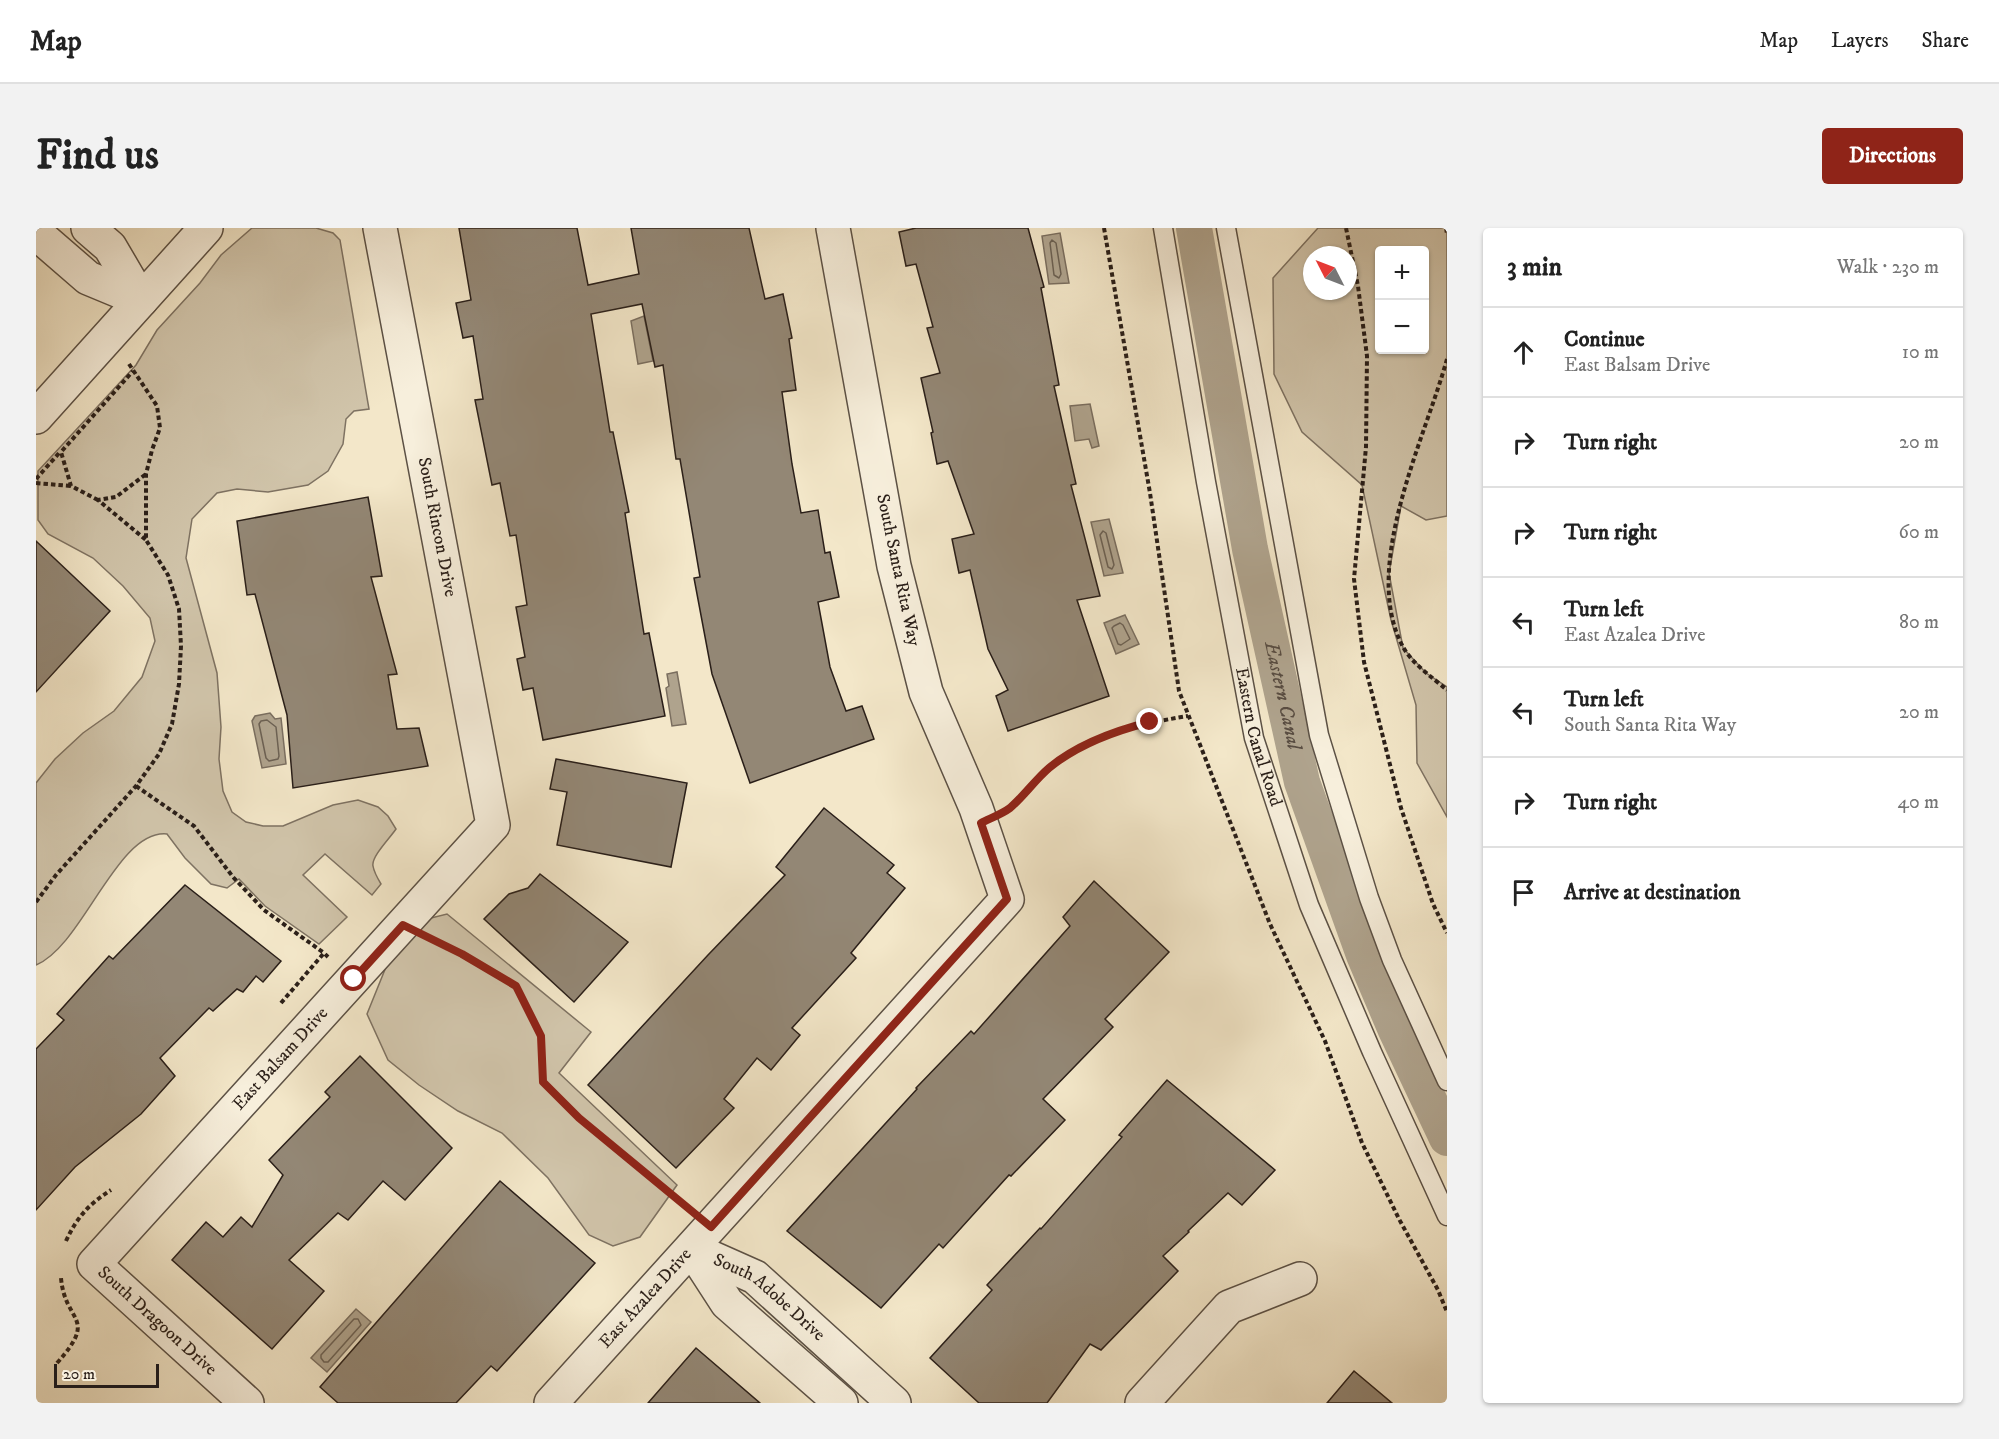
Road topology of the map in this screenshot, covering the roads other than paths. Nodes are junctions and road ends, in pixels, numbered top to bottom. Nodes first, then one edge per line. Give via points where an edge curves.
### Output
1 (88, 228) edge
2 (206, 228) edge
3 (380, 228) edge
4 (833, 228) edge
5 (1163, 228) edge
6 (1226, 228) edge
7 (36, 233) edge
8 (141, 300) junction
9 (36, 417) edge
10 (493, 825) joint
11 (1007, 899) joint
12 (1447, 1081) edge
13 (1447, 1216) edge
14 (702, 1238) junction
15 (94, 1264) joint
16 (1300, 1279) dead end
17 (247, 1403) edge
18 (551, 1403) edge
19 (841, 1403) edge
20 (894, 1403) edge
21 (1142, 1403) edge

1 - 8 street via 110,247
2 - 8 street
3 - 10 street, South Rincon Drive
4 - 11 street, South Santa Rita Way via 897,578 926,693 981,823
5 - 13 lane, Eastern Canal Road via 1254,738 1309,905
6 - 12 lane via 1318,735 1392,960
7 - 8 street via 88,278
8 - 9 street
10 - 15 street, East Balsam Drive
11 - 14 street, East Azalea Drive
14 - 18 street, East Azalea Drive
14 - 19 street, South Adobe Drive via 727,1303
14 - 20 street, South Adobe Drive via 755,1277
15 - 17 street, South Dragoon Drive
16 - 21 street via 1229,1308

